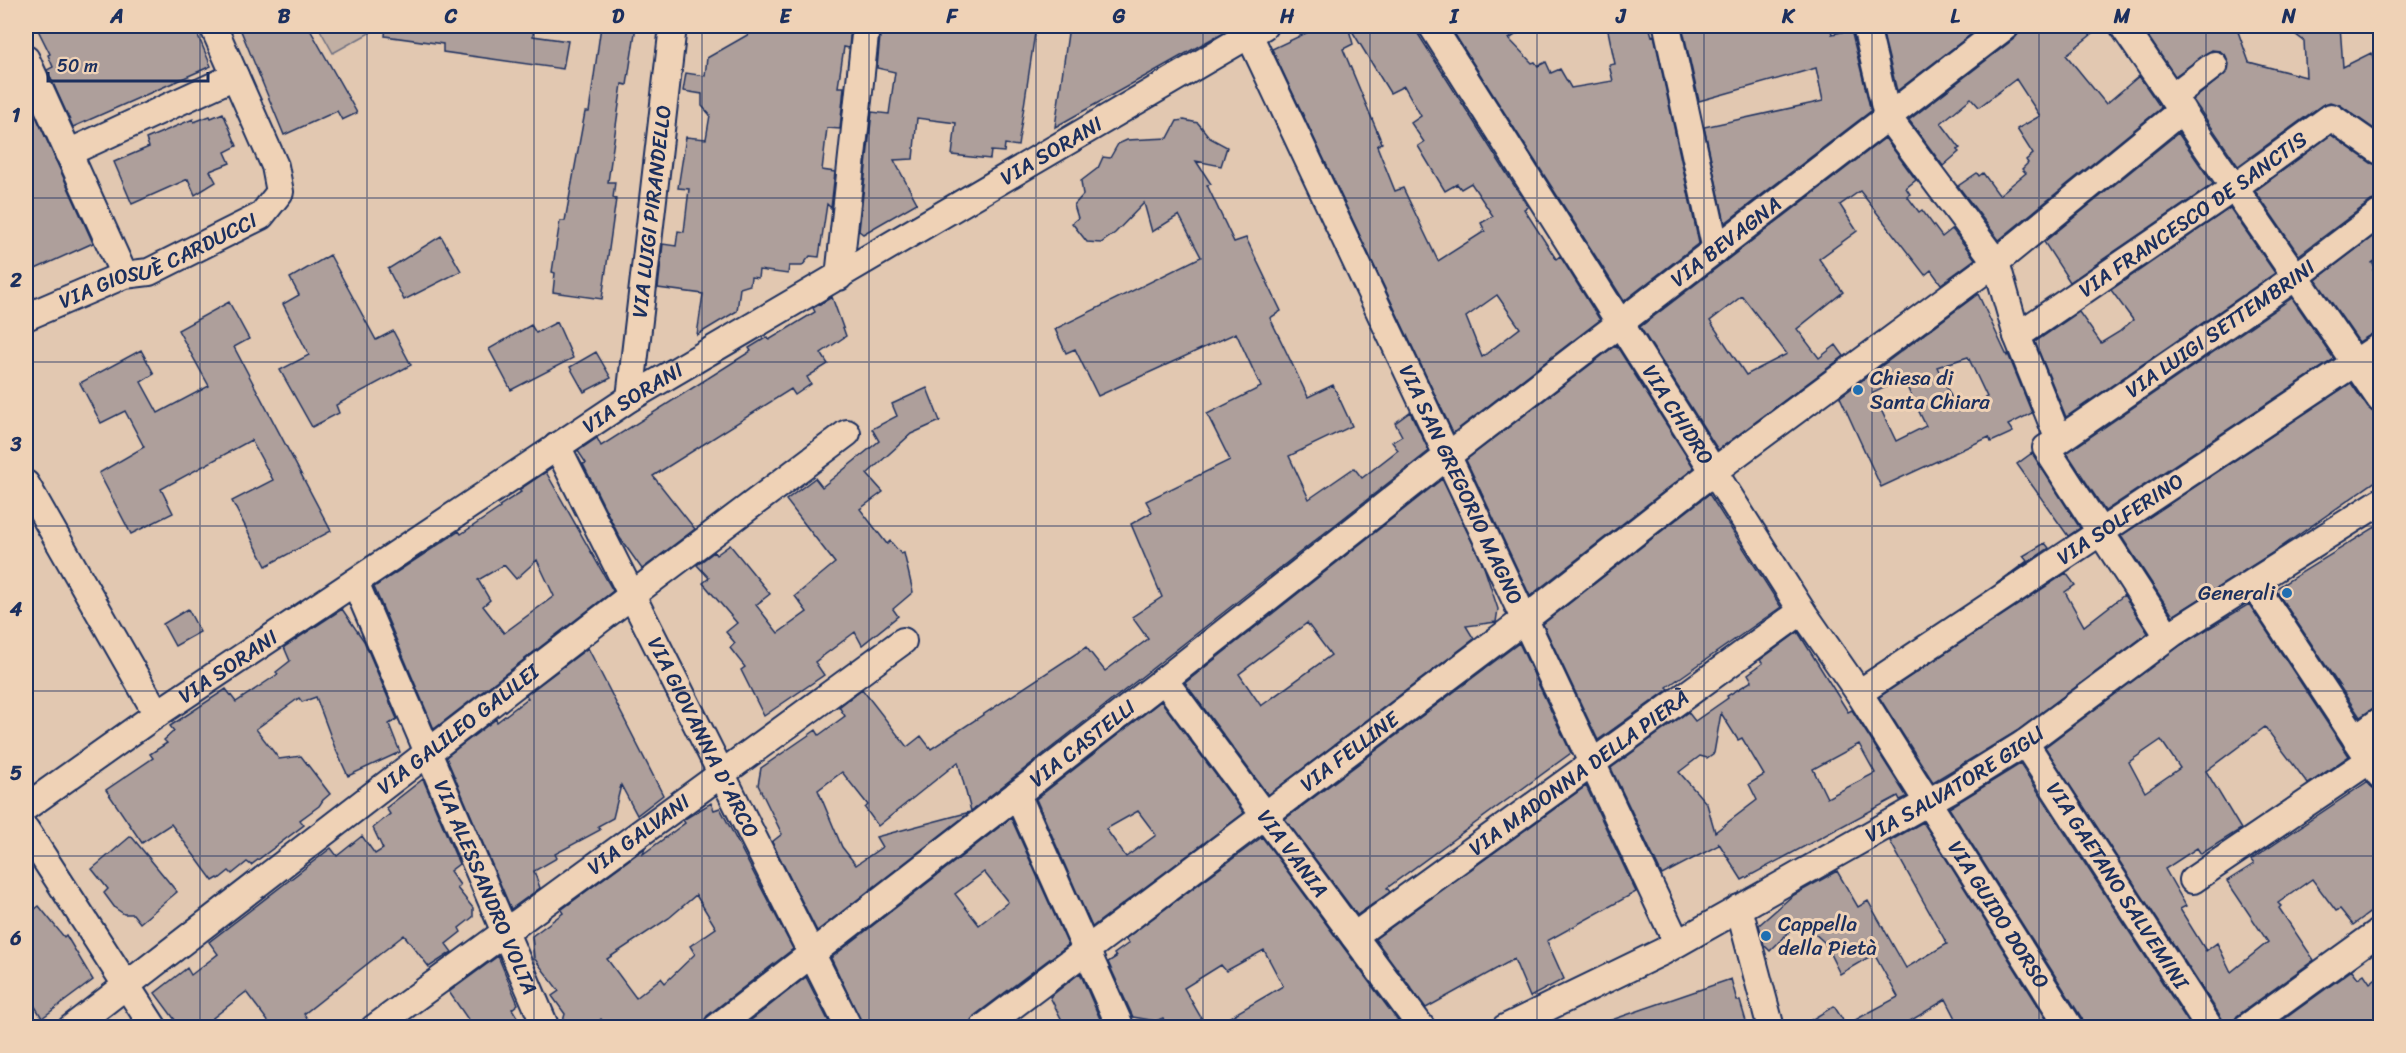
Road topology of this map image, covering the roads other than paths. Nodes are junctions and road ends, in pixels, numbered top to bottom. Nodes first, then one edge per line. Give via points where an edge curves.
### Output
1 (213, 26) edge
2 (673, 26) edge
3 (866, 26) edge
4 (1432, 26) edge
5 (1667, 26) edge
6 (1866, 26) edge
7 (2006, 26) edge
8 (2123, 26) edge
9 (1253, 28) edge
10 (26, 59) edge
11 (2214, 65) dead end
12 (235, 76) junction
13 (2177, 103) junction
14 (1887, 116) junction
15 (2380, 151) edge
16 (68, 153) junction
17 (2235, 187) junction
18 (2380, 213) edge
19 (1716, 250) junction
20 (1996, 262) junction
21 (124, 275) junction
22 (2297, 276) junction
23 (838, 277) junction
24 (26, 316) edge
25 (1621, 323) junction
26 (2017, 336) junction
27 (2380, 346) edge
28 (2355, 364) junction
29 (630, 398) junction
30 (2380, 399) edge
31 (847, 433) dead end
32 (2059, 440) junction
33 (557, 446) junction
34 (1446, 457) junction
35 (1714, 471) junction
36 (26, 484) edge
37 (2380, 502) edge
38 (2101, 532) junction
39 (355, 582) junction
40 (2253, 583) junction
41 (632, 595) junction
42 (1802, 611) junction
43 (1524, 620) junction
44 (2168, 636) junction
45 (903, 640) dead end
46 (1164, 680) junction
47 (1859, 693) junction
48 (157, 714) junction
49 (2380, 721) edge
50 (2356, 739) junction
51 (2025, 743) junction
52 (429, 753) junction
53 (1592, 763) junction
54 (2375, 768) edge
55 (723, 774) junction
56 (1017, 794) junction
57 (1928, 802) junction
58 (26, 807) edge
59 (1265, 815) junction
60 (26, 830) edge
61 (2193, 880) dead end
62 (1739, 908) junction
63 (2380, 931) edge
64 (505, 932) junction
65 (1354, 936) junction
66 (1677, 943) junction
67 (1087, 950) junction
68 (813, 953) junction
69 (127, 984) junction
70 (1510, 1026) edge
71 (71, 1028) edge
72 (154, 1028) edge
73 (374, 1028) edge
74 (546, 1028) edge
75 (716, 1028) edge
76 (849, 1028) edge
77 (983, 1028) edge
78 (1121, 1028) edge
79 (1422, 1028) edge
80 (1772, 1028) edge
81 (2070, 1028) edge
82 (2210, 1028) edge
83 (2246, 1028) edge

1 - 12 street, VIA GIOSUÈ CARDUCCI
2 - 29 street, VIA LUIGI PIRANDELLO
3 - 23 street
4 - 25 street, VIA CHIDRO
5 - 19 street
6 - 14 street
7 - 14 street, VIA BEVAGNA
8 - 13 street
9 - 23 street, VIA SORANI
9 - 34 street, VIA SAN GREGORIO MAGNO
10 - 16 street
11 - 13 street, VIA FELLINE
12 - 16 street
12 - 21 street, VIA GIOSUÈ CARDUCCI via 275,166 280,192 261,216 150,272
13 - 17 street
13 - 20 street, VIA FELLINE
14 - 19 street, VIA BEVAGNA
14 - 20 street
15 - 17 street, VIA FRANCESCO DE SANCTIS via 2331,117
16 - 21 street
17 - 22 street
17 - 26 street, VIA FRANCESCO DE SANCTIS
18 - 22 street, VIA LUIGI SETTEMBRINI
19 - 25 street, VIA BEVAGNA
20 - 26 street
20 - 35 street, VIA FELLINE
21 - 24 street, VIA GIOSUÈ CARDUCCI
22 - 28 street
22 - 32 street, VIA LUIGI SETTEMBRINI
23 - 29 street, VIA SORANI
25 - 34 street, VIA BEVAGNA
25 - 35 street, VIA CHIDRO
26 - 32 street
27 - 28 street, VIA SOLFERINO
28 - 30 street
28 - 38 street, VIA SOLFERINO
29 - 33 street, VIA SORANI
31 - 41 street, VIA GALILEO GALILEI
32 - 38 street via 2046,448
33 - 39 street, VIA SORANI
33 - 41 street, VIA GIOVANNA D'ARCO
34 - 43 street, VIA SAN GREGORIO MAGNO
34 - 46 street, VIA CASTELLI
35 - 42 street, VIA CHIDRO
35 - 43 street, VIA FELLINE
36 - 48 street
37 - 40 street, VIA SALVATORE GIGLI
38 - 44 street
38 - 47 street, VIA SOLFERINO
39 - 48 street, VIA SORANI
39 - 52 street, VIA ALESSANDRO VOLTA
40 - 44 street, VIA SALVATORE GIGLI
40 - 50 street
41 - 52 street, VIA GALILEO GALILEI
41 - 55 street, VIA GIOVANNA D'ARCO
42 - 47 street, VIA CHIDRO
42 - 53 street, VIA MADONNA DELLA PIERÀ
43 - 53 street, VIA SAN GREGORIO MAGNO
43 - 59 street, VIA FELLINE
44 - 51 street, VIA SALVATORE GIGLI
45 - 55 street, VIA GALVANI
46 - 56 street, VIA CASTELLI
46 - 59 street, VIA VANIA
47 - 57 street, VIA CHIDRO
48 - 58 street, VIA SORANI
49 - 50 street
50 - 54 street
51 - 57 street, VIA SALVATORE GIGLI
51 - 82 street, VIA GAETANO SALVEMINI
52 - 64 street, VIA ALESSANDRO VOLTA
52 - 69 street, VIA GALILEO GALILEI
53 - 65 street, VIA MADONNA DELLA PIERÀ
53 - 66 street, VIA SAN GREGORIO MAGNO
54 - 61 street
55 - 64 street, VIA GALVANI
55 - 68 street, VIA GIOVANNA D'ARCO
56 - 67 street
56 - 68 street, VIA CASTELLI
57 - 62 street, VIA SALVATORE GIGLI
57 - 81 street, VIA GUIDO DORSO
59 - 65 street, VIA VANIA
59 - 67 street, VIA FELLINE
60 - 69 street
62 - 66 street, VIA SALVATORE GIGLI
62 - 80 street
63 - 83 street
64 - 73 street, VIA GALVANI
64 - 74 street, VIA ALESSANDRO VOLTA
65 - 79 street, VIA VANIA
66 - 70 street, VIA SALVATORE GIGLI
67 - 77 street, VIA FELLINE
67 - 78 street
68 - 75 street, VIA CASTELLI
68 - 76 street, VIA GIOVANNA D'ARCO
69 - 71 street, VIA GALILEO GALILEI
69 - 72 street

